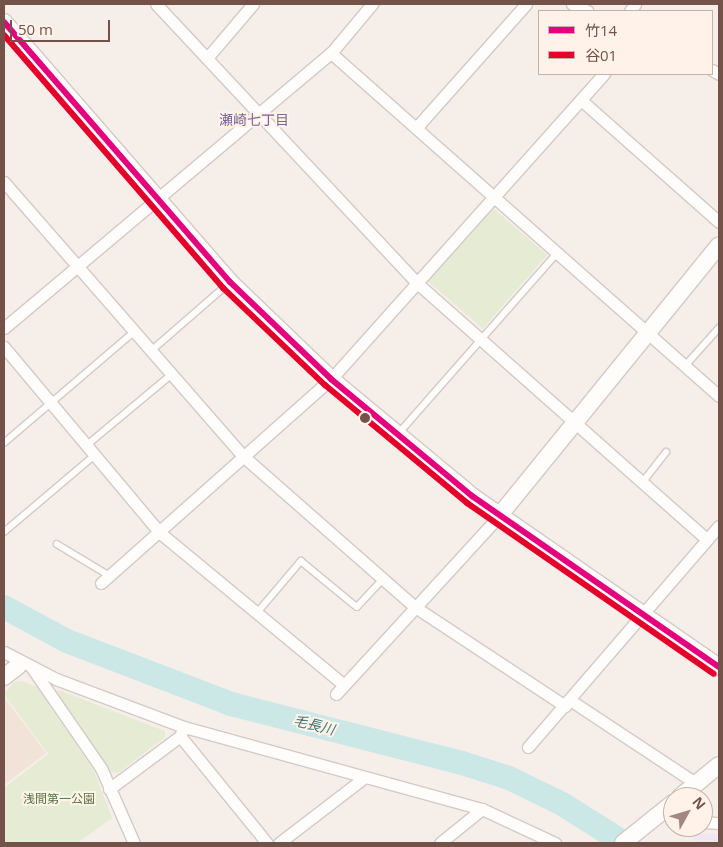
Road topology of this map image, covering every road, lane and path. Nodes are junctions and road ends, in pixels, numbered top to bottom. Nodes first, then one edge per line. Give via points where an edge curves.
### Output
1 (156, 4) edge
2 (254, 4) edge
3 (372, 4) edge
4 (526, 4) edge
5 (572, 4) edge
6 (586, 10) edge
7 (4, 22) edge
8 (331, 53) junction
9 (207, 58) junction
10 (603, 75) edge
11 (581, 100) junction
12 (258, 114) junction
13 (416, 128) junction
14 (4, 182) edge
15 (493, 196) junction
16 (157, 199) junction
17 (719, 222) edge
18 (719, 245) edge
19 (557, 253) junction
20 (77, 266) junction
21 (230, 282) junction
22 (417, 283) junction
23 (4, 328) edge
24 (719, 328) edge
25 (134, 332) junction
26 (647, 333) junction
27 (481, 340) junction
28 (4, 347) edge
29 (150, 351) junction
30 (685, 366) junction
31 (171, 375) junction
32 (331, 379) junction
33 (719, 396) edge
34 (51, 402) junction
35 (574, 422) junction
36 (396, 436) junction
37 (4, 443) edge
38 (87, 445) junction
39 (666, 452) dead end
40 (95, 455) junction
41 (243, 456) junction
42 (642, 483) junction
43 (499, 516) junction
44 (719, 526) edge
45 (4, 532) edge
46 (159, 532) junction
47 (707, 540) junction
48 (57, 544) dead end
49 (105, 579) joint
50 (383, 579) junction
51 (415, 607) junction
52 (257, 613) junction
53 (642, 616) junction
54 (4, 652) edge
55 (24, 665) junction
56 (719, 668) edge
57 (4, 677) edge
58 (343, 684) junction
59 (336, 694) dead end
60 (568, 703) junction
61 (182, 731) junction
62 (528, 747) dead end
63 (719, 766) edge
64 (365, 777) junction
65 (697, 784) junction
66 (693, 787) edge
67 (109, 789) junction
68 (482, 809) junction
69 (663, 811) edge
70 (134, 843) edge
71 (266, 843) edge
72 (279, 843) edge
73 (440, 843) edge
74 (556, 843) edge
75 (623, 843) edge

1 - 9 street
2 - 9 street
3 - 8 street
4 - 13 street
5 - 6 street
7 - 16 street
8 - 12 street
8 - 13 street
9 - 12 street
10 - 11 street
11 - 15 street
11 - 17 street
12 - 16 street
12 - 22 street
13 - 15 street
14 - 20 street
15 - 19 street
15 - 22 street
16 - 20 street
16 - 21 street
18 - 26 street
19 - 26 street
19 - 27 lane
20 - 23 street
20 - 25 street
21 - 29 lane
21 - 32 street
22 - 27 street
22 - 32 street
24 - 30 lane
25 - 29 street
25 - 34 lane
26 - 30 street
26 - 35 street
27 - 35 street
27 - 36 lane
28 - 34 street
29 - 31 street
30 - 33 street
31 - 38 lane
31 - 41 street
32 - 36 street
32 - 41 street
34 - 37 lane
34 - 38 street
35 - 42 street
35 - 43 street
36 - 43 street
38 - 40 street
39 - 42 lane
40 - 45 lane
40 - 46 street
41 - 46 street
41 - 50 street
42 - 47 street
43 - 51 street
43 - 53 street
44 - 47 street
46 - 49 street
46 - 52 street
47 - 53 street
48 - 49 lane
50 - 51 street
50 - 52 lane via 357,608 301,561
51 - 58 street
51 - 60 street
52 - 58 street
53 - 56 street
53 - 60 street
54 - 55 street
55 - 57 street
55 - 61 street
55 - 67 street via 101,768
58 - 59 street
60 - 62 street
60 - 65 street
61 - 64 street
61 - 67 street
61 - 71 street
63 - 65 street
64 - 68 street
64 - 72 street
65 - 66 street
67 - 70 street
68 - 73 street
68 - 74 street
69 - 75 street

